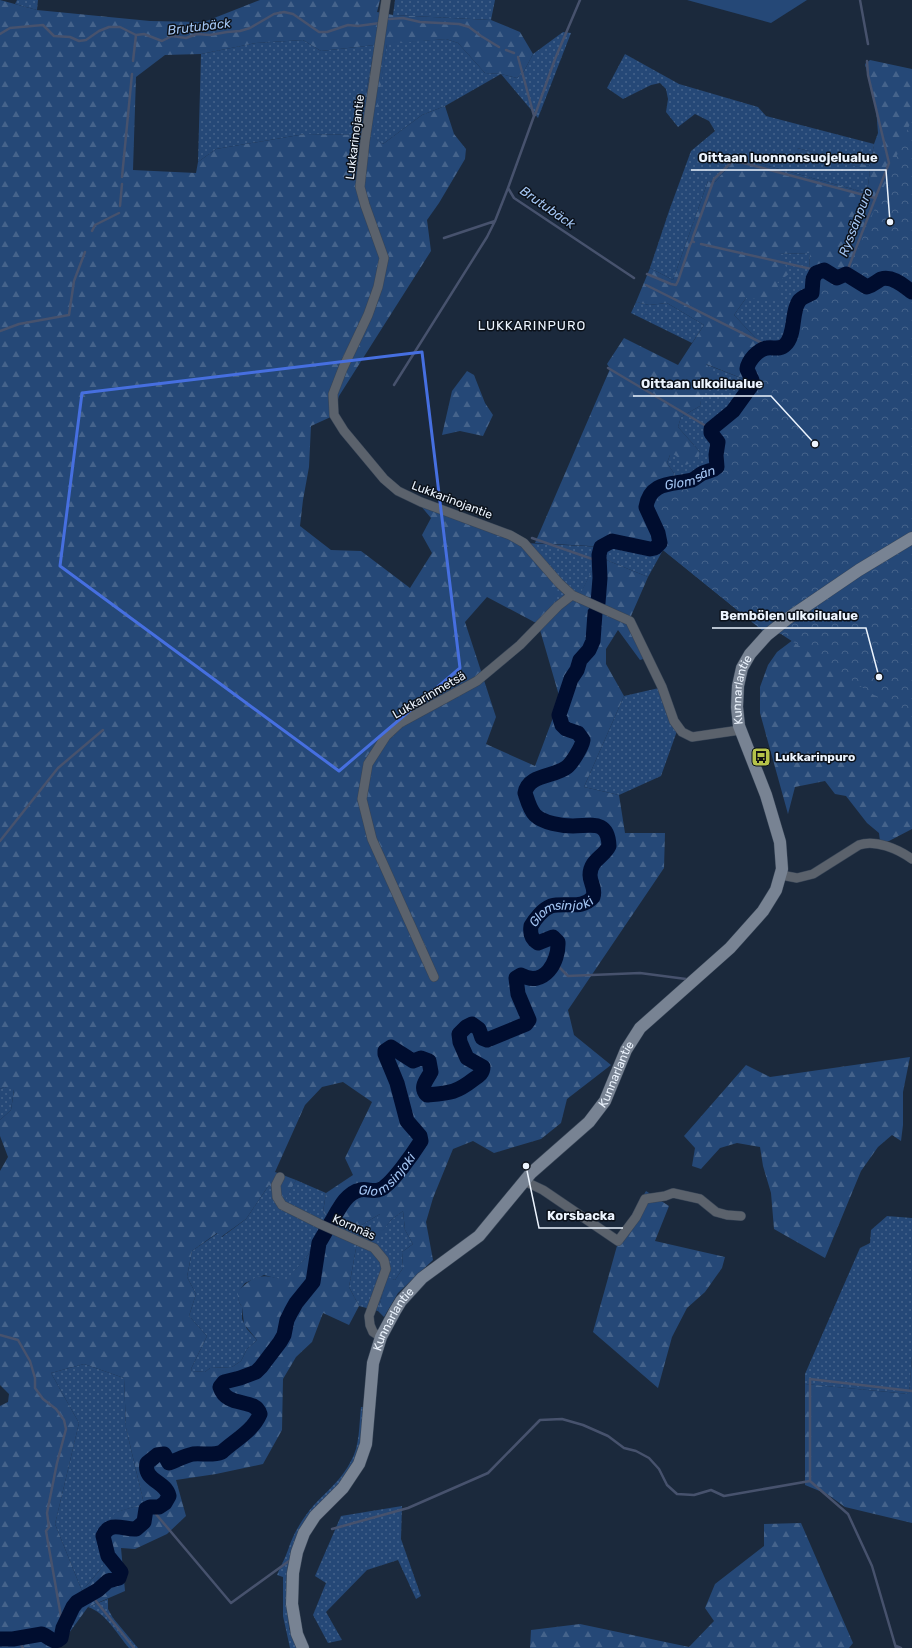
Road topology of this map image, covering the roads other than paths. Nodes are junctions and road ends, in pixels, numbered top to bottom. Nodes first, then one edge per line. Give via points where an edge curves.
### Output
1 (386, 0) edge
2 (912, 538) edge
3 (572, 595) junction
4 (740, 730) junction
5 (912, 859) edge
6 (781, 875) junction
7 (434, 978) dead end
8 (280, 1177) dead end
9 (524, 1181) junction
10 (741, 1216) dead end
11 (381, 1337) junction
12 (303, 1648) edge

1 - 3 street, Lukkarinojantie via 360,187 384,258 378,287 368,315 333,394 334,416 379,473 398,491 421,502 510,534 524,543
2 - 4 main road, Kunnarlantie via 822,594 763,639 742,668 737,707
3 - 4 street, Lukkarinojantie via 630,621 662,687 674,722 682,732 692,737
3 - 7 street, Lukkarinmetsä via 520,645 477,681 400,723 386,736 368,764 362,799 372,839
4 - 6 main road, Kunnarlantie via 774,817 780,842
5 - 6 street via 894,848 866,842 813,874 797,878
6 - 9 main road, Kunnarlantie via 776,890 750,928 640,1028 626,1050 605,1101 593,1118
8 - 11 street, Kornnäs via 276,1185 277,1197 282,1205 374,1248 384,1260 386,1269 370,1316 373,1332
9 - 10 street via 543,1190 618,1241 645,1200 673,1193 700,1199 716,1212
9 - 11 main road, Kunnarlantie via 479,1236 422,1278 401,1301
11 - 12 main road, Kunnarlantie via 373,1363 366,1444 359,1464 343,1488 315,1516 304,1533 297,1552 292,1604 297,1634

